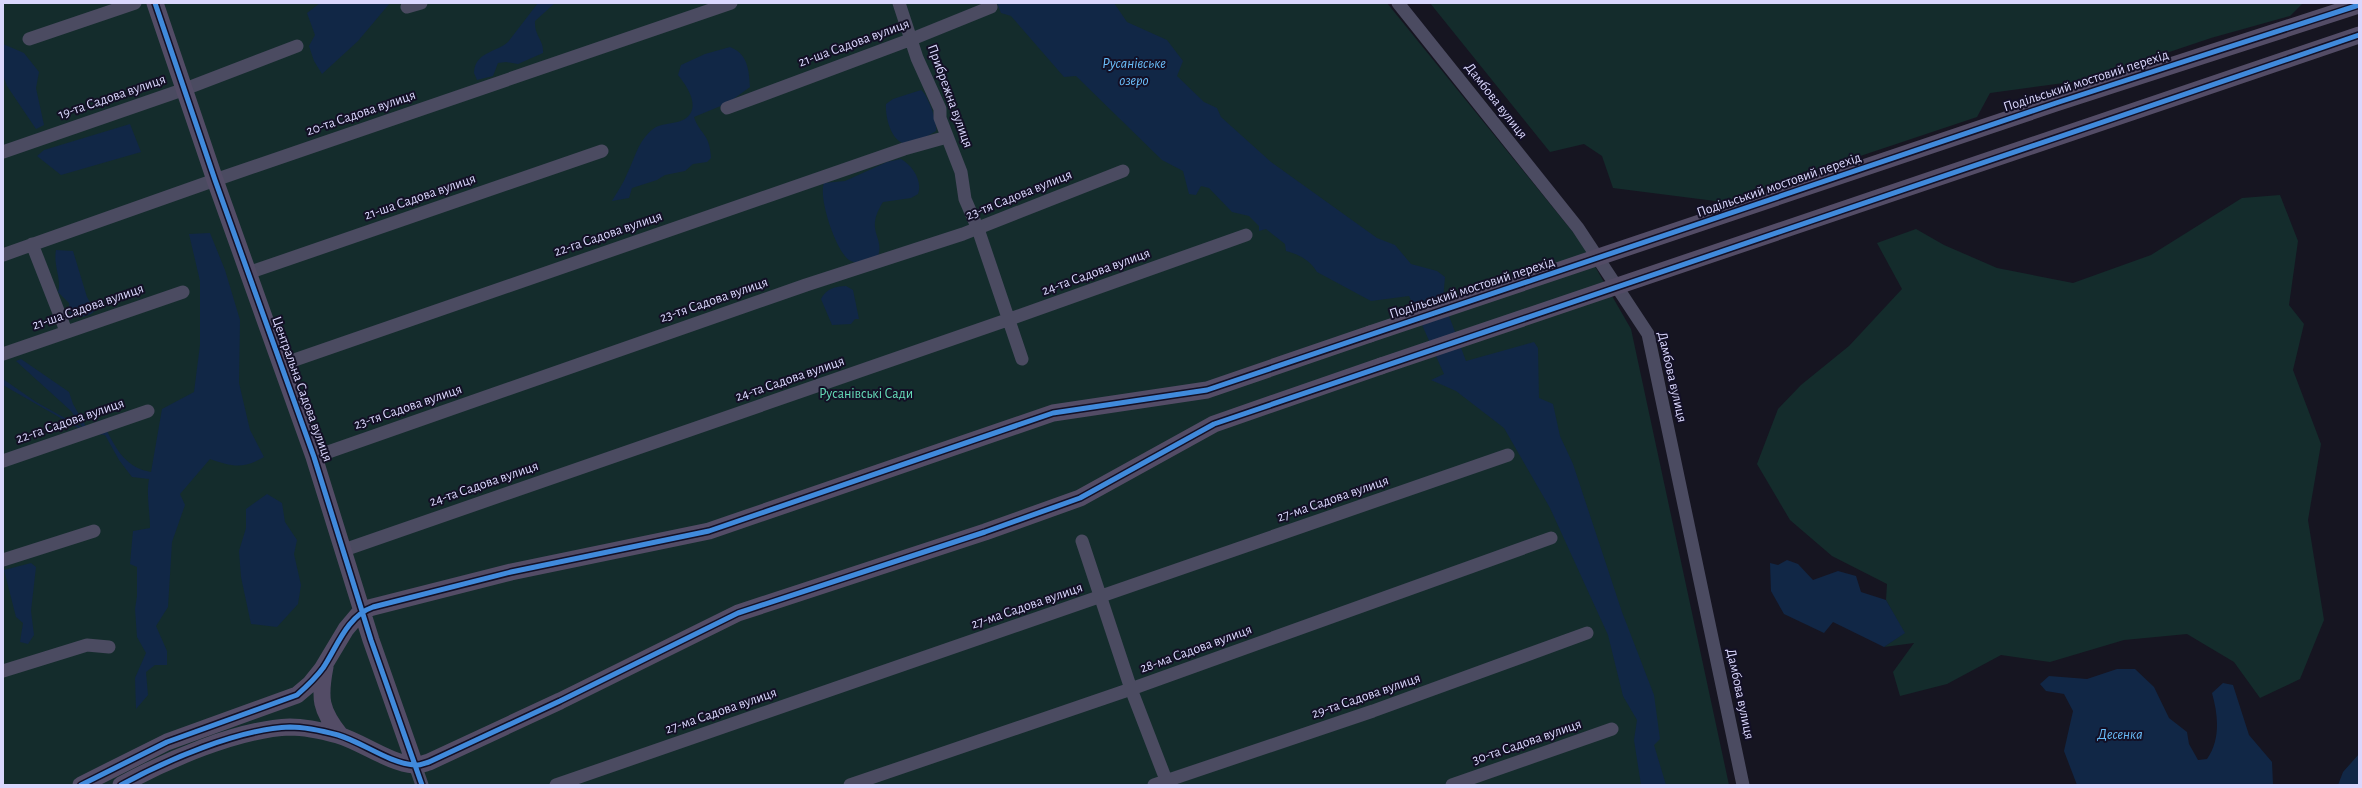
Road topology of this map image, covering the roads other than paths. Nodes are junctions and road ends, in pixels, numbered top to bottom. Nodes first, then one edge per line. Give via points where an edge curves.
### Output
1 (135, 3) edge
2 (155, 3) edge
3 (421, 3) edge
4 (731, 3) edge
5 (900, 3) edge
6 (1398, 3) edge
7 (2359, 5) edge
8 (407, 7) dead end
9 (991, 7) dead end
10 (2359, 36) edge
11 (29, 39) dead end
12 (912, 39) junction
13 (298, 46) dead end
14 (185, 89) junction
15 (727, 108) dead end
16 (947, 137) junction
17 (602, 151) dead end
18 (3, 152) edge
19 (1123, 170) dead end
20 (215, 180) junction
21 (978, 229) junction
22 (1246, 235) dead end
23 (32, 244) junction
24 (3, 255) edge
25 (248, 273) junction
26 (183, 292) dead end
27 (1007, 320) junction
28 (66, 331) junction
29 (3, 354) edge
30 (1022, 359) dead end
31 (280, 365) junction
32 (148, 411) dead end
33 (1508, 454) dead end
34 (314, 456) junction
35 (3, 461) edge
36 (94, 531) dead end
37 (1552, 538) dead end
38 (1082, 541) dead end
39 (344, 550) junction
40 (3, 560) edge
41 (1101, 597) junction
42 (362, 610) junction
43 (1587, 633) dead end
44 (110, 647) dead end
45 (326, 662) junction
46 (3, 671) edge
47 (1131, 689) junction
48 (1612, 729) dead end
49 (341, 736) junction
50 (415, 765) junction
51 (1167, 783) edge
52 (81, 785) edge
53 (121, 785) edge
54 (422, 785) edge
55 (556, 785) edge
56 (850, 785) edge
57 (1154, 785) edge
58 (1452, 785) edge
59 (1743, 785) edge

1 - 11 street
2 - 14 main road, Центральна Садова вулиця
3 - 8 street
4 - 20 street, 20-та Садова вулиця
5 - 12 street, Прибрежна вулиця
6 - 59 street, Дамбова вулиця via 1578,228 1648,334
7 - 42 main road, Подільський мостовий перехід, bridge via 2041,108 1207,390 1053,413 709,531 449,586
9 - 12 street, 21-ша Садова вулиця
10 - 50 main road, bridge via 1214,424 1080,498 738,613 560,701 429,762
12 - 15 street, 21-ша Садова вулиця
12 - 16 street, Прибрежна вулиця via 924,75 940,109 940,118
13 - 14 street, 19-та Садова вулиця
14 - 18 street, 19-та Садова вулиця
14 - 20 main road, Центральна Садова вулиця
16 - 21 street, Прибрежна вулиця via 961,172 965,199
16 - 31 street, 22-га Садова вулиця via 904,149
17 - 25 street, 21-ша Садова вулиця
19 - 21 street, 23-тя Садова вулиця
20 - 23 street, 20-та Садова вулиця
20 - 25 main road, Центральна Садова вулиця
21 - 27 street, Прибрежна вулиця
21 - 34 street, 23-тя Садова вулиця via 806,285
22 - 27 street, 24-та Садова вулиця
23 - 24 street, 20-та Садова вулиця
23 - 28 street
25 - 31 main road, Центральна Садова вулиця
26 - 28 street, 21-ша Садова вулиця
27 - 30 street, Прибрежна вулиця
27 - 39 street, 24-та Садова вулиця
28 - 29 street, 21-ша Садова вулиця
31 - 34 main road, Центральна Садова вулиця
32 - 35 street, 22-га Садова вулиця
33 - 41 street, 27-ма Садова вулиця
34 - 39 main road, Центральна Садова вулиця
36 - 40 street
37 - 47 street, 28-ма Садова вулиця
38 - 41 street
39 - 42 main road, Центральна Садова вулиця
41 - 47 street
41 - 55 street, 27-ма Садова вулиця
42 - 45 main road via 346,629
42 - 50 main road, Центральна Садова вулиця
43 - 51 street, 29-та Садова вулиця
44 - 46 street via 87,645
45 - 49 main road via 322,704 330,722
45 - 52 main road via 310,684 297,695 167,742
47 - 51 street
47 - 56 street, 28-ма Садова вулиця
48 - 58 street, 30-та Садова вулиця
49 - 50 main road via 371,750
49 - 53 main road via 290,727 226,740 183,755
50 - 54 street, Центральна Садова вулиця
51 - 57 street, 29-та Садова вулиця

